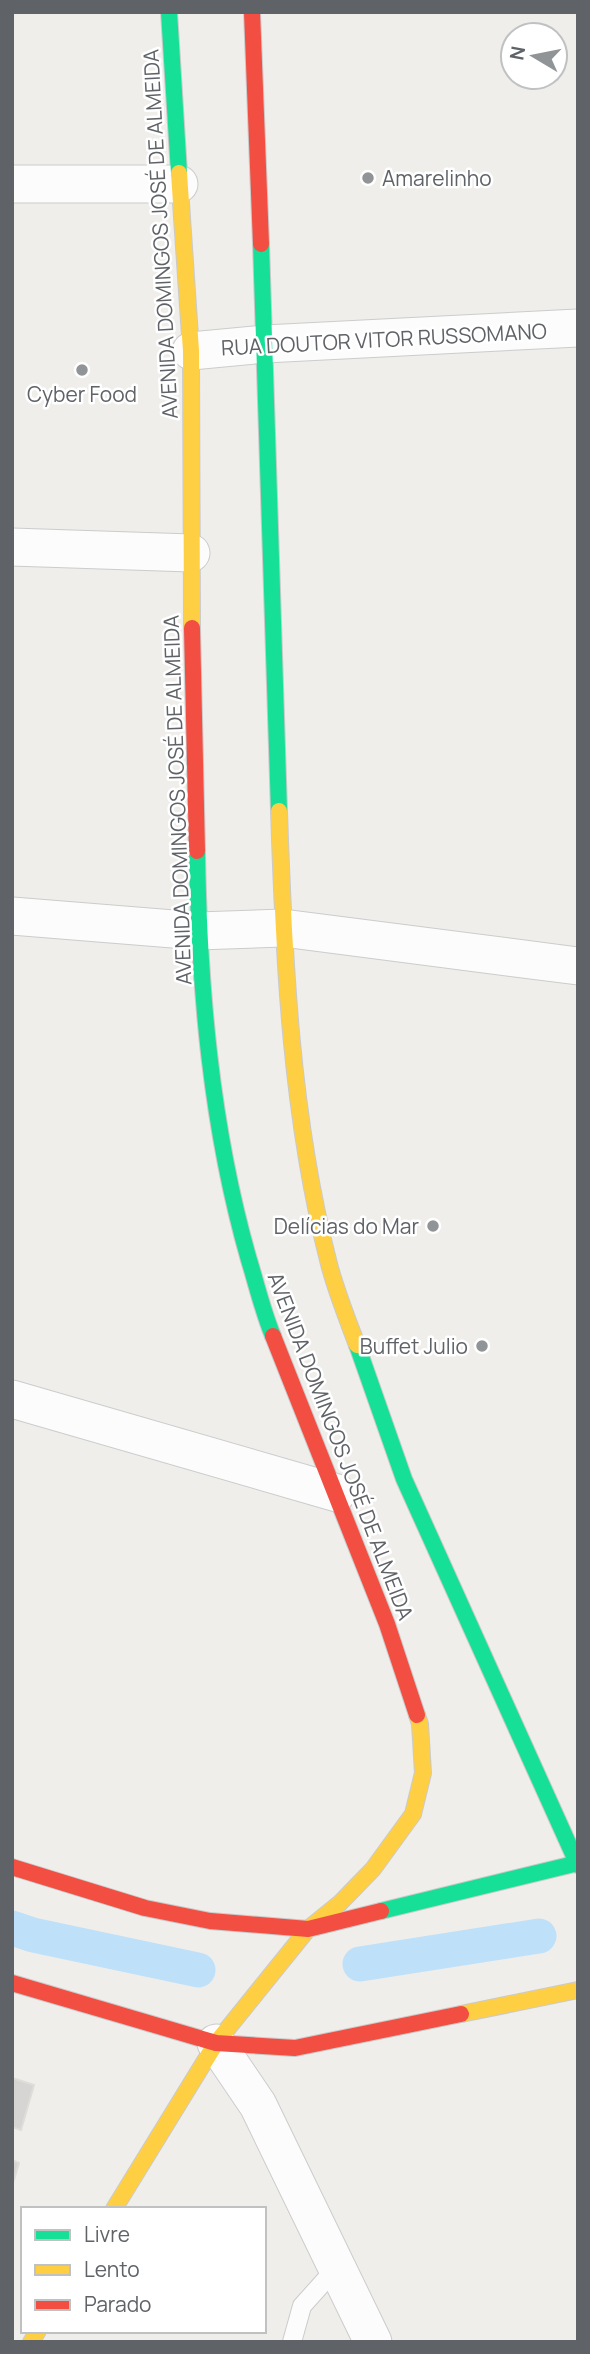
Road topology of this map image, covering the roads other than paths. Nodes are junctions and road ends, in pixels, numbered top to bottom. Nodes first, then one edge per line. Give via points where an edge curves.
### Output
1 (169, 12) edge
2 (252, 12) edge
3 (12, 184) edge
4 (179, 184) junction
5 (578, 328) edge
6 (265, 344) junction
7 (191, 351) junction
8 (12, 547) edge
9 (191, 553) junction
10 (12, 916) edge
11 (283, 928) junction
12 (198, 931) junction
13 (578, 966) edge
14 (12, 1399) edge
15 (337, 1493) junction
16 (577, 1864) edge
17 (12, 1867) edge
18 (307, 1929) junction
19 (12, 1983) edge
20 (578, 1990) edge
21 (216, 2043) junction
22 (115, 2207) edge
23 (337, 2267) junction
24 (292, 2342) edge
25 (373, 2342) edge

1 - 4 main road, AVENIDA DOMINGOS JOSÉ DE ALMEIDA
2 - 6 main road
3 - 4 street
4 - 7 main road, AVENIDA DOMINGOS JOSÉ DE ALMEIDA
5 - 6 street, RUA DOUTOR VITOR RUSSOMANO
6 - 7 street, RUA DOUTOR VITOR RUSSOMANO
6 - 11 main road
7 - 9 main road, AVENIDA DOMINGOS JOSÉ DE ALMEIDA
8 - 9 street
9 - 12 main road, AVENIDA DOMINGOS JOSÉ DE ALMEIDA
10 - 12 street
11 - 12 street
11 - 13 street
11 - 16 main road via 302,1139 329,1265 404,1479
12 - 15 main road, AVENIDA DOMINGOS JOSÉ DE ALMEIDA via 218,1127 240,1228 266,1319
14 - 15 street
15 - 18 main road, AVENIDA DOMINGOS JOSÉ DE ALMEIDA via 420,1724 423,1773 413,1814 373,1869
16 - 18 main road
17 - 18 main road via 145,1908 210,1921
18 - 21 main road, AVENIDA DOMINGOS JOSÉ DE ALMEIDA
19 - 21 main road
20 - 21 main road via 295,2048
21 - 22 main road, AVENIDA DOMINGOS JOSÉ DE ALMEIDA
21 - 23 street via 258,2105
23 - 24 lane via 302,2306
23 - 25 street

